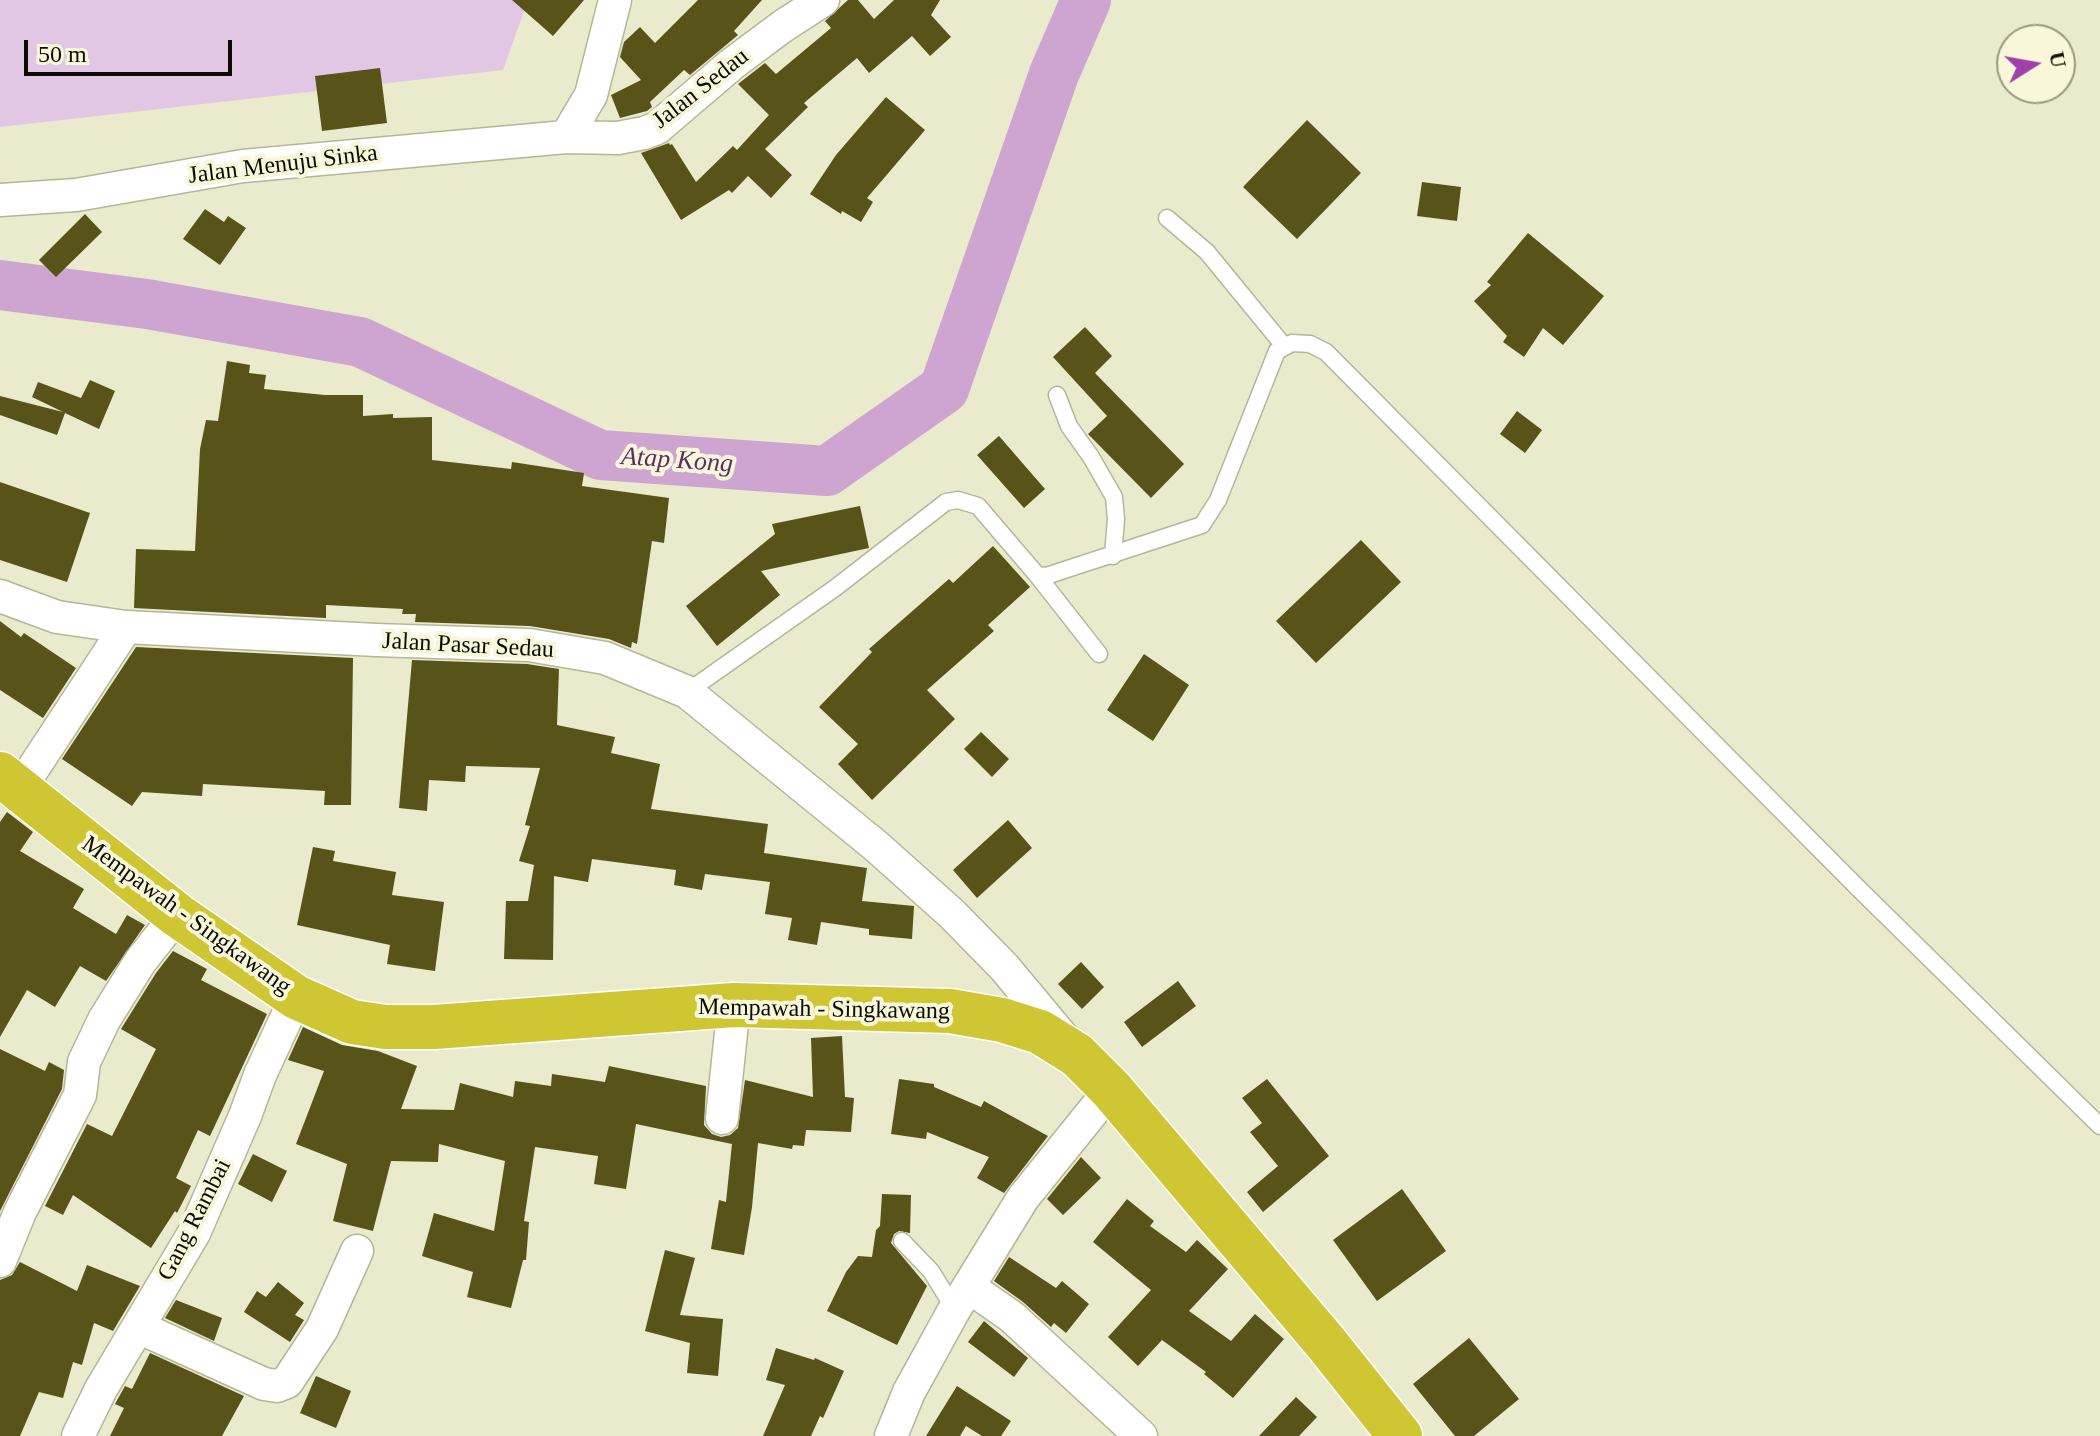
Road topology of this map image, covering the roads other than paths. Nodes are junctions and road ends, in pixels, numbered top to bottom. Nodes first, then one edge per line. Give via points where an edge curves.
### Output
1 (615, 0) edge
2 (823, 0) edge
3 (566, 137) junction
4 (0, 200) edge
5 (1167, 218) dead end
6 (1284, 346) junction
7 (1057, 395) dead end
8 (1113, 556) junction
9 (1037, 575) junction
10 (0, 596) edge
11 (126, 627) junction
12 (1099, 654) dead end
13 (687, 692) junction
14 (9, 782) edge
15 (177, 915) junction
16 (296, 997) junction
17 (734, 1005) junction
18 (1077, 1055) junction
19 (1111, 1089) junction
20 (722, 1118) dead end
21 (2100, 1126) edge
22 (902, 1241) dead end
23 (357, 1251) dead end
24 (0, 1261) edge
25 (962, 1298) junction
26 (138, 1327) junction
27 (78, 1436) edge
28 (891, 1436) edge
29 (1141, 1436) edge
30 (1400, 1436) edge

1 - 3 street via 591,95
2 - 3 street, Jalan Sedau via 732,64 657,128 618,138
3 - 4 street, Jalan Menuju Sinka via 243,166 76,195
5 - 6 lane via 1207,252
6 - 8 lane via 1277,351 1218,500 1202,525
6 - 21 lane via 1302,342 1326,352
7 - 8 lane via 1069,426 1114,497
8 - 9 lane via 1056,575
9 - 12 lane
9 - 13 lane via 978,506 946,502
10 - 11 street, Jalan Pasar Sedau via 57,617
11 - 13 street, Jalan Pasar Sedau via 529,645 605,658
11 - 14 street
13 - 18 street, Jalan Pasar Sedau via 952,914
14 - 15 highway, Mempawah - Singkawang
15 - 16 highway, Mempawah - Singkawang
15 - 24 street via 104,1020 81,1070 80,1095
16 - 17 highway, Mempawah - Singkawang via 352,1022 385,1027
16 - 26 street, Gang Rambai via 194,1233
17 - 18 highway, Mempawah - Singkawang via 950,1011 1040,1032
17 - 20 street
18 - 19 highway, Mempawah - Singkawang
19 - 25 street via 1023,1198
19 - 30 highway, Mempawah - Singkawang
22 - 25 lane
23 - 26 street via 322,1329 287,1382 277,1386
25 - 28 street via 909,1392
25 - 29 street via 1012,1317
26 - 27 street, Gang Rambai

